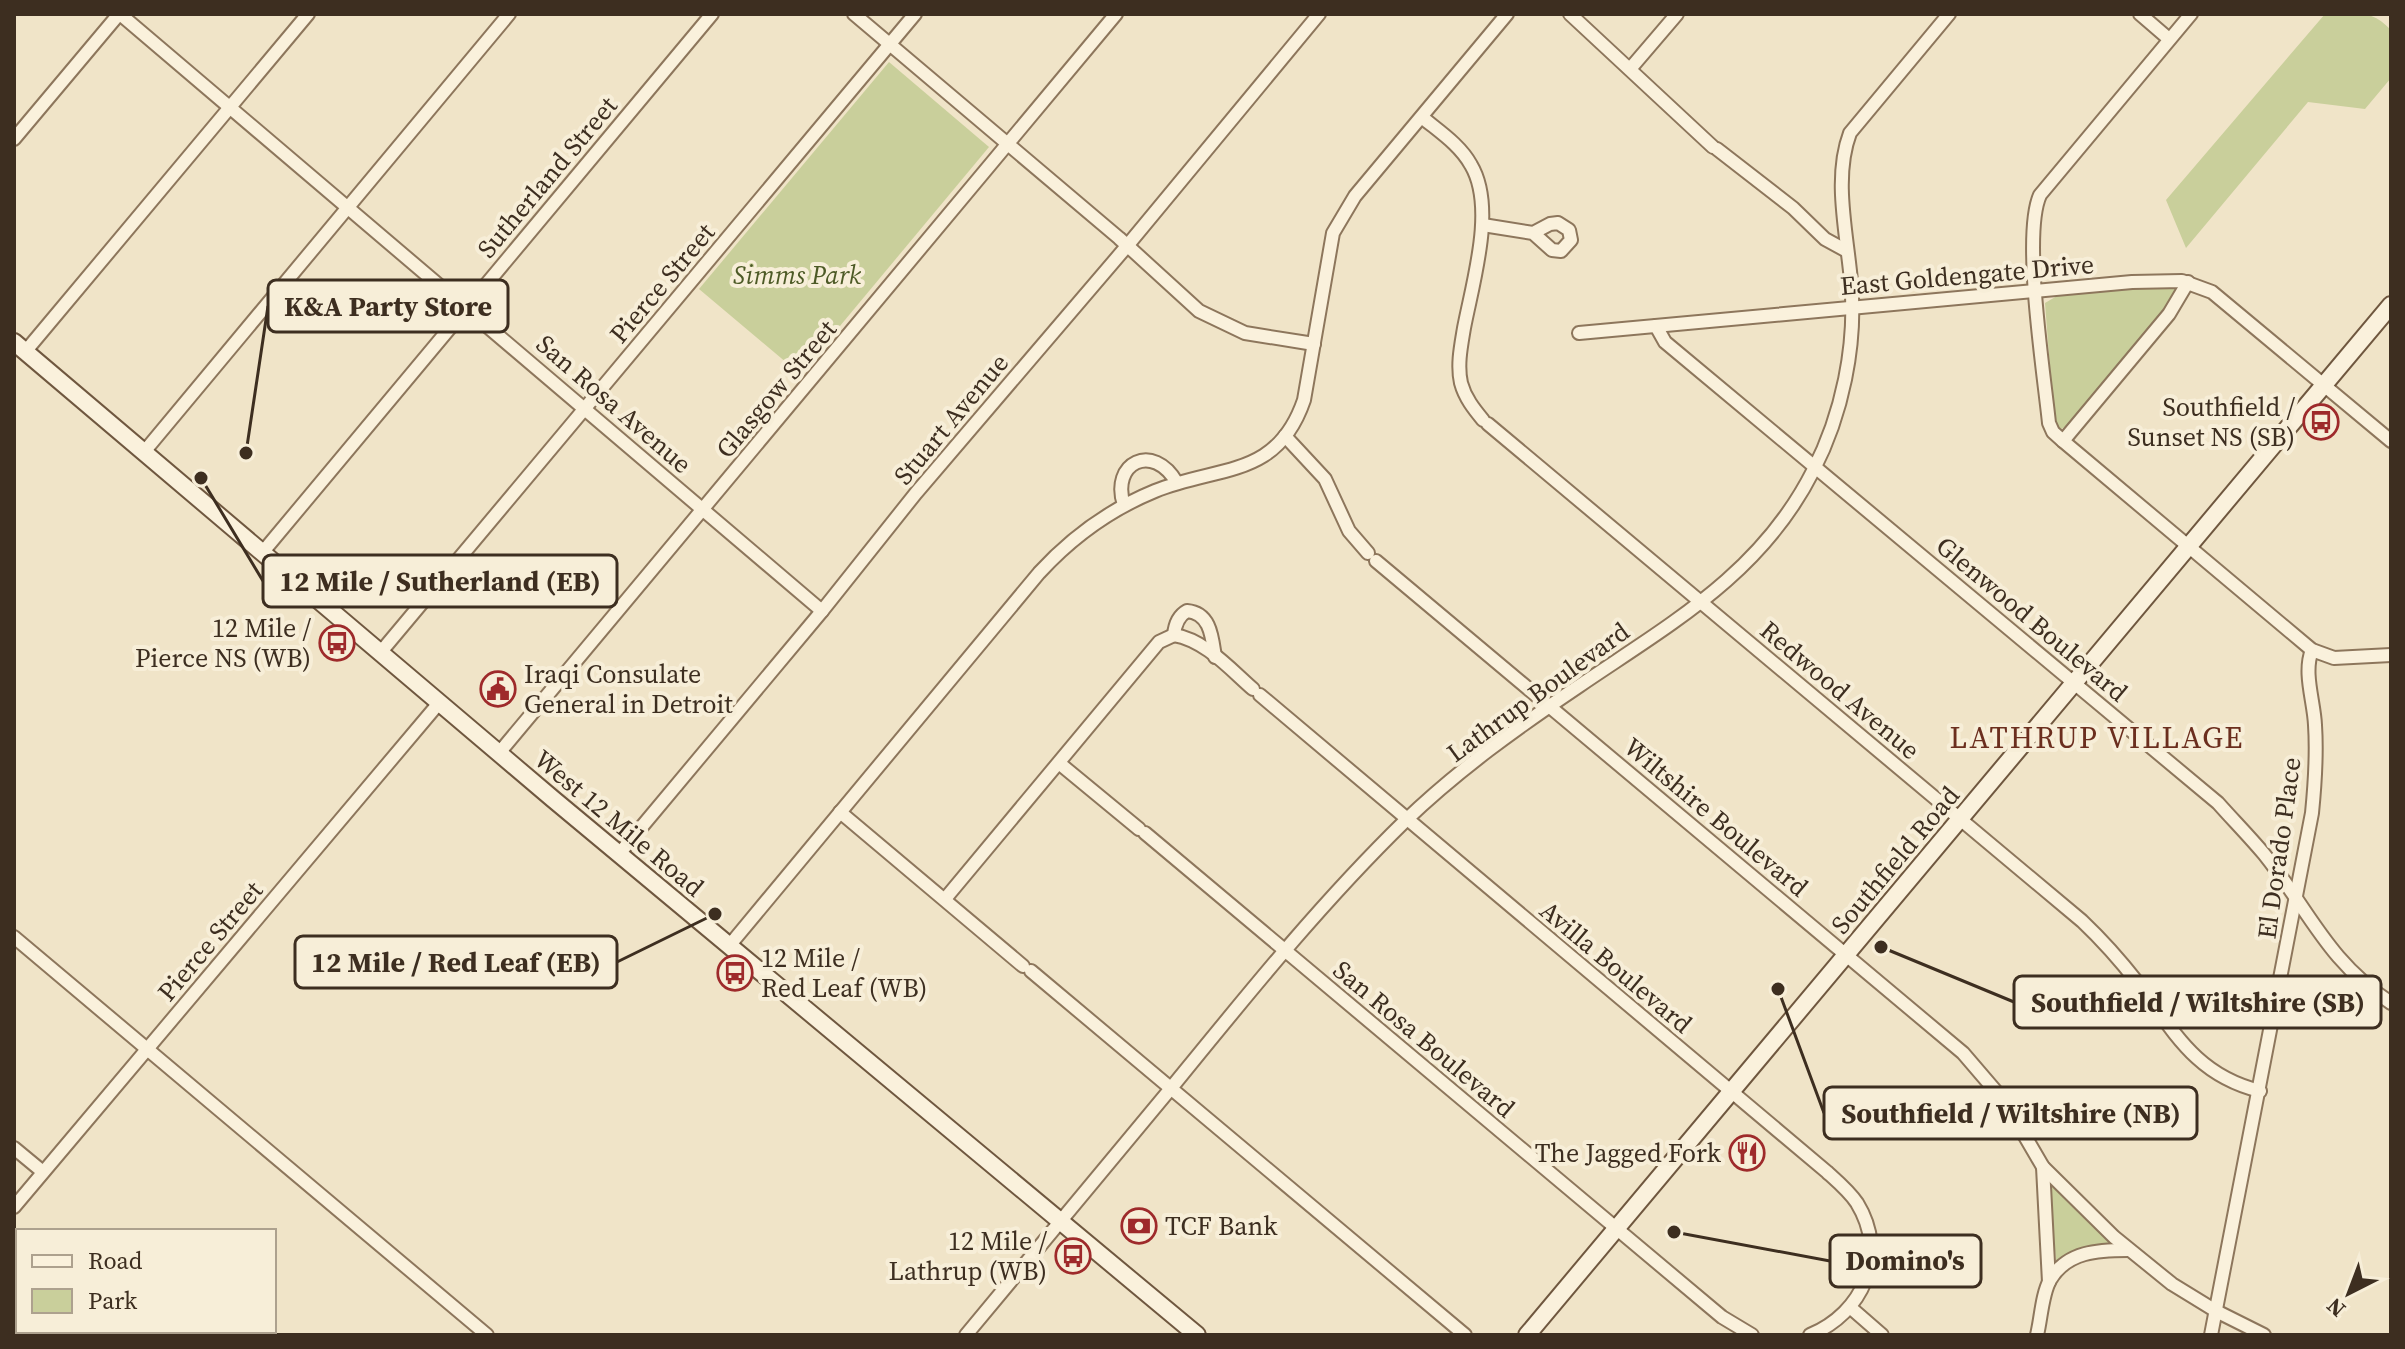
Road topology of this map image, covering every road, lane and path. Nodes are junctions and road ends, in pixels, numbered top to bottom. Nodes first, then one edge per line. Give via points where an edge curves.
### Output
1 (120, 14) edge
2 (308, 14) edge
3 (509, 14) edge
4 (712, 14) edge
5 (854, 14) edge
6 (915, 14) edge
7 (1116, 14) edge
8 (1319, 14) edge
9 (1507, 14) edge
10 (1570, 14) edge
11 (1677, 14) edge
12 (1949, 14) edge
13 (2140, 14) edge
14 (2191, 14) edge
15 (2169, 39) junction
16 (890, 44) junction
17 (1630, 69) junction
18 (230, 107) junction
19 (1423, 118) junction
20 (14, 139) edge
21 (1008, 144) junction
22 (347, 207) junction
23 (1483, 225) junction
24 (1533, 233) dead end
25 (1127, 246) junction
26 (1847, 251) junction
27 (2188, 282) junction
28 (2036, 292) junction
29 (2391, 305) edge
30 (467, 308) junction
31 (1852, 309) junction
32 (1656, 326) junction
33 (1579, 333) dead end
34 (1314, 344) junction
35 (20, 347) edge
36 (2323, 386) junction
37 (586, 408) junction
38 (1285, 436) junction
39 (2063, 441) junction
40 (2391, 441) edge
41 (144, 452) junction
42 (1815, 467) junction
43 (1177, 483) junction
44 (1124, 505) junction
45 (703, 511) junction
46 (2189, 546) junction
47 (262, 553) junction
48 (1702, 603) junction
49 (822, 611) junction
50 (1174, 635) junction
51 (2312, 650) junction
52 (380, 653) junction
53 (2391, 655) edge
54 (1215, 657) junction
55 (2074, 683) junction
56 (439, 703) junction
57 (1550, 707) junction
58 (499, 753) junction
59 (1059, 763) junction
60 (840, 812) junction
61 (1960, 819) junction
62 (1407, 820) junction
63 (619, 854) junction
64 (945, 899) junction
65 (2296, 901) junction
66 (14, 937) edge
67 (729, 946) junction
68 (1283, 951) junction
69 (1846, 955) junction
70 (2391, 1003) edge
71 (147, 1050) junction
72 (1170, 1089) junction
73 (2260, 1091) junction
74 (1731, 1092) junction
75 (14, 1148) edge
76 (2043, 1167) junction
77 (43, 1172) junction
78 (14, 1207) edge
79 (1060, 1222) junction
80 (1617, 1229) junction
81 (2128, 1250) junction
82 (2049, 1282) junction
83 (1851, 1308) junction
84 (2216, 1311) junction
85 (487, 1335) edge
86 (966, 1335) edge
87 (1197, 1335) edge
88 (1465, 1335) edge
89 (1527, 1335) edge
90 (1752, 1335) edge
91 (1810, 1335) edge
92 (1882, 1335) edge
93 (2037, 1335) edge
94 (2211, 1335) edge
95 (2264, 1335) edge

1 - 18 street, San Rosa Avenue
1 - 20 street
2 - 18 street
3 - 22 street
4 - 30 street, Sutherland Street
5 - 16 street
6 - 16 street, Pierce Street
7 - 21 street, Glasgow Street
8 - 25 street, Stuart Avenue
9 - 19 street
10 - 17 street
11 - 17 street
12 - 26 street, Lathrup Boulevard via 1850,133 1844,149
13 - 15 street
14 - 15 street
15 - 28 street via 2040,195 2033,210
16 - 21 street
16 - 37 street, Pierce Street
17 - 26 street via 1715,148 1825,239
18 - 22 street, San Rosa Avenue
18 - 35 street
19 - 23 street, Redwood Avenue via 1470,162 1482,193
19 - 34 street via 1355,196 1333,233
21 - 25 street
21 - 45 street, Glasgow Street
22 - 30 street, San Rosa Avenue
22 - 41 street
23 - 24 street
23 - 48 street, Redwood Avenue via 1461,351 1467,397 1486,422
25 - 34 street via 1212,319 1245,333
25 - 49 street, Stuart Avenue
26 - 31 street, Lathrup Boulevard
27 - 28 street, East Goldengate Drive
27 - 36 street, East Goldengate Drive via 2212,292
27 - 39 street via 2169,314
28 - 31 street, East Goldengate Drive
28 - 39 street via 2049,423
29 - 36 main road, Southfield Road
30 - 37 street, San Rosa Avenue
30 - 47 street, Sutherland Street
31 - 32 street, East Goldengate Drive
31 - 42 street, Lathrup Boulevard via 1846,373
32 - 33 street, East Goldengate Drive
32 - 42 street, Glenwood Boulevard via 1665,342
34 - 38 street via 1304,400
35 - 41 main road, West 12 Mile Road
36 - 40 street, East Goldengate Drive
36 - 46 main road, Southfield Road
37 - 45 street, San Rosa Avenue
37 - 52 street, Pierce Street
38 - 43 street via 1250,463
38 - 57 street, Wiltshire Boulevard via 1325,479 1349,531 1372,557
39 - 46 street
41 - 47 main road, West 12 Mile Road
42 - 48 street, Lathrup Boulevard via 1762,548
42 - 55 street, Glenwood Boulevard
43 - 44 street
43 - 44 street via 1160,463 1138,462 1122,481
44 - 60 street via 1048,563
45 - 49 street, San Rosa Avenue
45 - 58 street, Glasgow Street
46 - 51 street
46 - 55 main road, Southfield Road
47 - 52 main road, West 12 Mile Road
48 - 57 street, Lathrup Boulevard
48 - 61 street, Redwood Avenue
49 - 63 street, Stuart Avenue
50 - 54 street, Avilla Boulevard via 1194,641
50 - 54 street via 1182,614 1193,611 1212,634
50 - 59 street via 1159,642
51 - 53 street via 2334,658
51 - 65 street, El Dorado Place via 2307,662 2317,770
52 - 56 main road, West 12 Mile Road
54 - 62 street, Avilla Boulevard
55 - 61 main road, Southfield Road
55 - 65 street, Glenwood Boulevard via 2218,803
56 - 58 main road, West 12 Mile Road
56 - 71 street, Pierce Street
57 - 62 street, Lathrup Boulevard
57 - 69 street, Wiltshire Boulevard
58 - 63 main road, West 12 Mile Road
59 - 64 street
59 - 68 street, San Rosa Boulevard
60 - 64 street
60 - 67 street
61 - 69 main road, Southfield Road
61 - 73 street, Redwood Avenue via 2101,940 2195,1058
62 - 68 street, Lathrup Boulevard
62 - 74 street, Avilla Boulevard
63 - 67 main road, West 12 Mile Road
64 - 72 street
65 - 70 street, Glenwood Boulevard via 2341,963
65 - 73 street, El Dorado Place
66 - 71 street
67 - 79 main road, West 12 Mile Road
68 - 72 street, Lathrup Boulevard
68 - 80 street, San Rosa Boulevard
69 - 74 main road, Southfield Road
69 - 76 street, Wiltshire Boulevard via 1978,1068
71 - 77 street, Pierce Street
71 - 85 street
72 - 79 street, Lathrup Boulevard
72 - 88 street
73 - 84 street, El Dorado Place
74 - 80 main road, Southfield Road
74 - 83 street, Avilla Boulevard via 1836,1180 1858,1206 1871,1253
75 - 77 street
76 - 81 street, Wiltshire Boulevard
76 - 82 street
77 - 78 street, Pierce Street
79 - 86 street, Lathrup Boulevard
79 - 87 main road, West 12 Mile Road
80 - 89 main road, Southfield Road
80 - 90 street, San Rosa Boulevard via 1722,1317
81 - 82 street via 2083,1253
81 - 84 street, Wiltshire Boulevard
82 - 93 street
83 - 91 street
83 - 92 street
84 - 94 street, El Dorado Place
84 - 95 street, Wiltshire Boulevard

